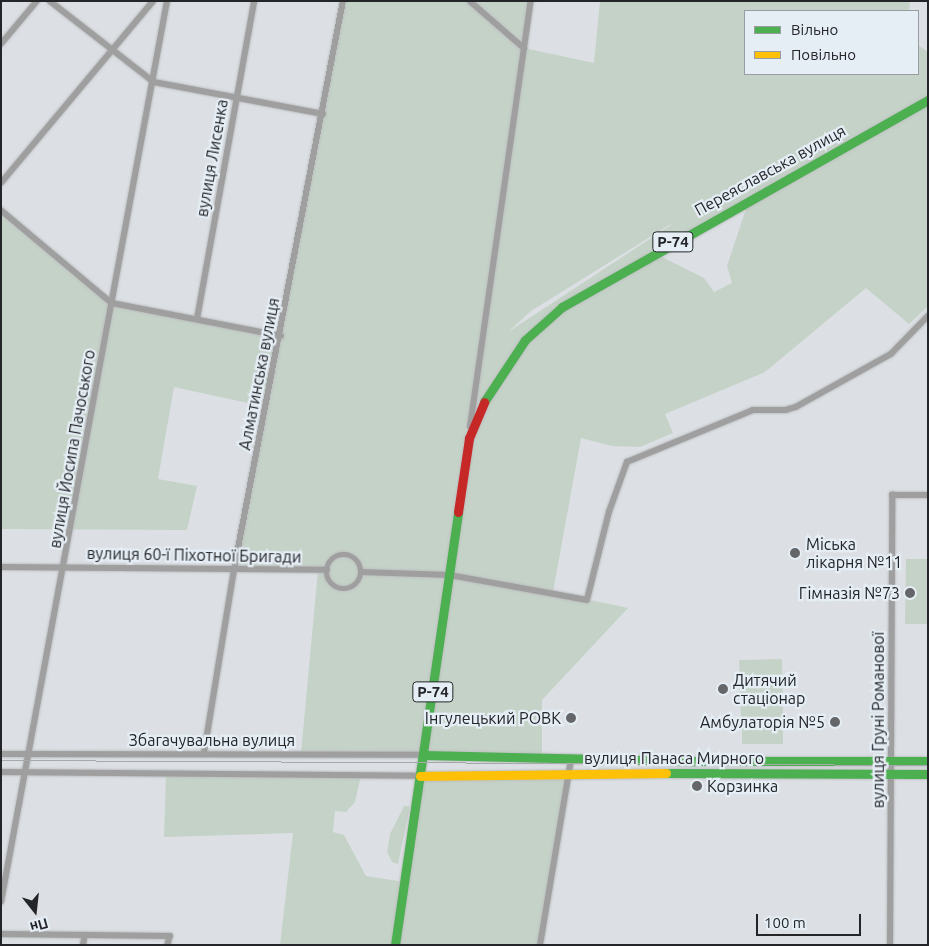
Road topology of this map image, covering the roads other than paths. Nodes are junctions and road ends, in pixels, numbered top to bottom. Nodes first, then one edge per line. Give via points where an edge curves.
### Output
1 (37, 1) edge
2 (50, 1) edge
3 (153, 1) edge
4 (167, 1) edge
5 (254, 1) edge
6 (343, 1) edge
7 (470, 1) edge
8 (531, 1) edge
9 (1, 44) edge
10 (524, 48) junction
11 (112, 50) junction
12 (154, 82) junction
13 (236, 99) junction
14 (928, 100) edge
15 (323, 114) junction
16 (1, 183) edge
17 (1, 210) edge
18 (112, 303) junction
19 (928, 316) edge
20 (197, 319) junction
21 (281, 336) junction
22 (469, 438) junction
23 (928, 495) edge
24 (1, 567) edge
25 (64, 568) junction
26 (234, 570) junction
27 (327, 570) junction
28 (361, 572) junction
29 (450, 575) junction
30 (204, 753) junction
31 (1, 754) edge
32 (28, 755) junction
33 (424, 755) junction
34 (571, 759) junction
35 (891, 760) junction
36 (928, 761) edge
37 (1, 772) edge
38 (24, 772) junction
39 (568, 773) junction
40 (891, 774) junction
41 (928, 774) edge
42 (420, 776) junction
43 (1, 902) edge
44 (1, 934) edge
45 (84, 935) junction
46 (83, 945) edge
47 (168, 945) edge
48 (395, 945) edge
49 (540, 945) edge
50 (890, 945) edge

1 - 9 street
2 - 11 street
3 - 11 street
4 - 12 street, вулиця Йосипа Пачоського
5 - 13 street, вулиця Лисенка
6 - 15 street, Алматинська вулиця
7 - 10 street
8 - 10 street
10 - 22 street
11 - 12 street
11 - 16 street
12 - 13 street
12 - 18 street, вулиця Йосипа Пачоського
13 - 15 street
13 - 20 street, вулиця Лисенка
14 - 22 main road, Переяславська вулиця / Р-74 via 562,307 525,340 504,366 479,410
15 - 21 street, Алматинська вулиця
17 - 18 street
18 - 20 street
18 - 25 street, вулиця Йосипа Пачоського
19 - 29 street via 891,354 796,407 754,410 627,462 618,480 587,600
20 - 21 street
21 - 26 street, Алматинська вулиця
22 - 29 main road, Р-74
23 - 35 street, вулиця Груні Романової via 892,495
24 - 25 street, вулиця 60-ї Піхотної Бригади
25 - 26 street, вулиця 60-ї Піхотної Бригади
25 - 32 street, вулиця Йосипа Пачоського
26 - 27 street, вулиця 60-ї Піхотної Бригади
26 - 30 street, Алматинська вулиця
27 - 28 street via 335,557 345,555 357,561
27 - 28 street via 331,582 343,588 356,583
28 - 29 street
29 - 33 main road, Р-74
30 - 32 street, Збагачувальна вулиця
30 - 33 street, Збагачувальна вулиця
31 - 32 street, Збагачувальна вулиця
32 - 38 street, вулиця Йосипа Пачоського
33 - 34 main road, вулиця Панаса Мирного
33 - 42 main road, Р-74
34 - 35 main road, вулиця Панаса Мирного
34 - 39 street
35 - 36 main road, вулиця Панаса Мирного
35 - 40 street, вулиця Груні Романової
37 - 38 street, Збагачувальна вулиця
38 - 42 street, Збагачувальна вулиця
38 - 43 street, вулиця Йосипа Пачоського
39 - 40 main road, вулиця Панаса Мирного
39 - 42 main road, вулиця Панаса Мирного
39 - 49 street
40 - 41 main road, вулиця Панаса Мирного
40 - 50 street, вулиця Груні Романової
42 - 48 main road, Р-74
44 - 45 street
45 - 46 street
45 - 47 street via 170,936

